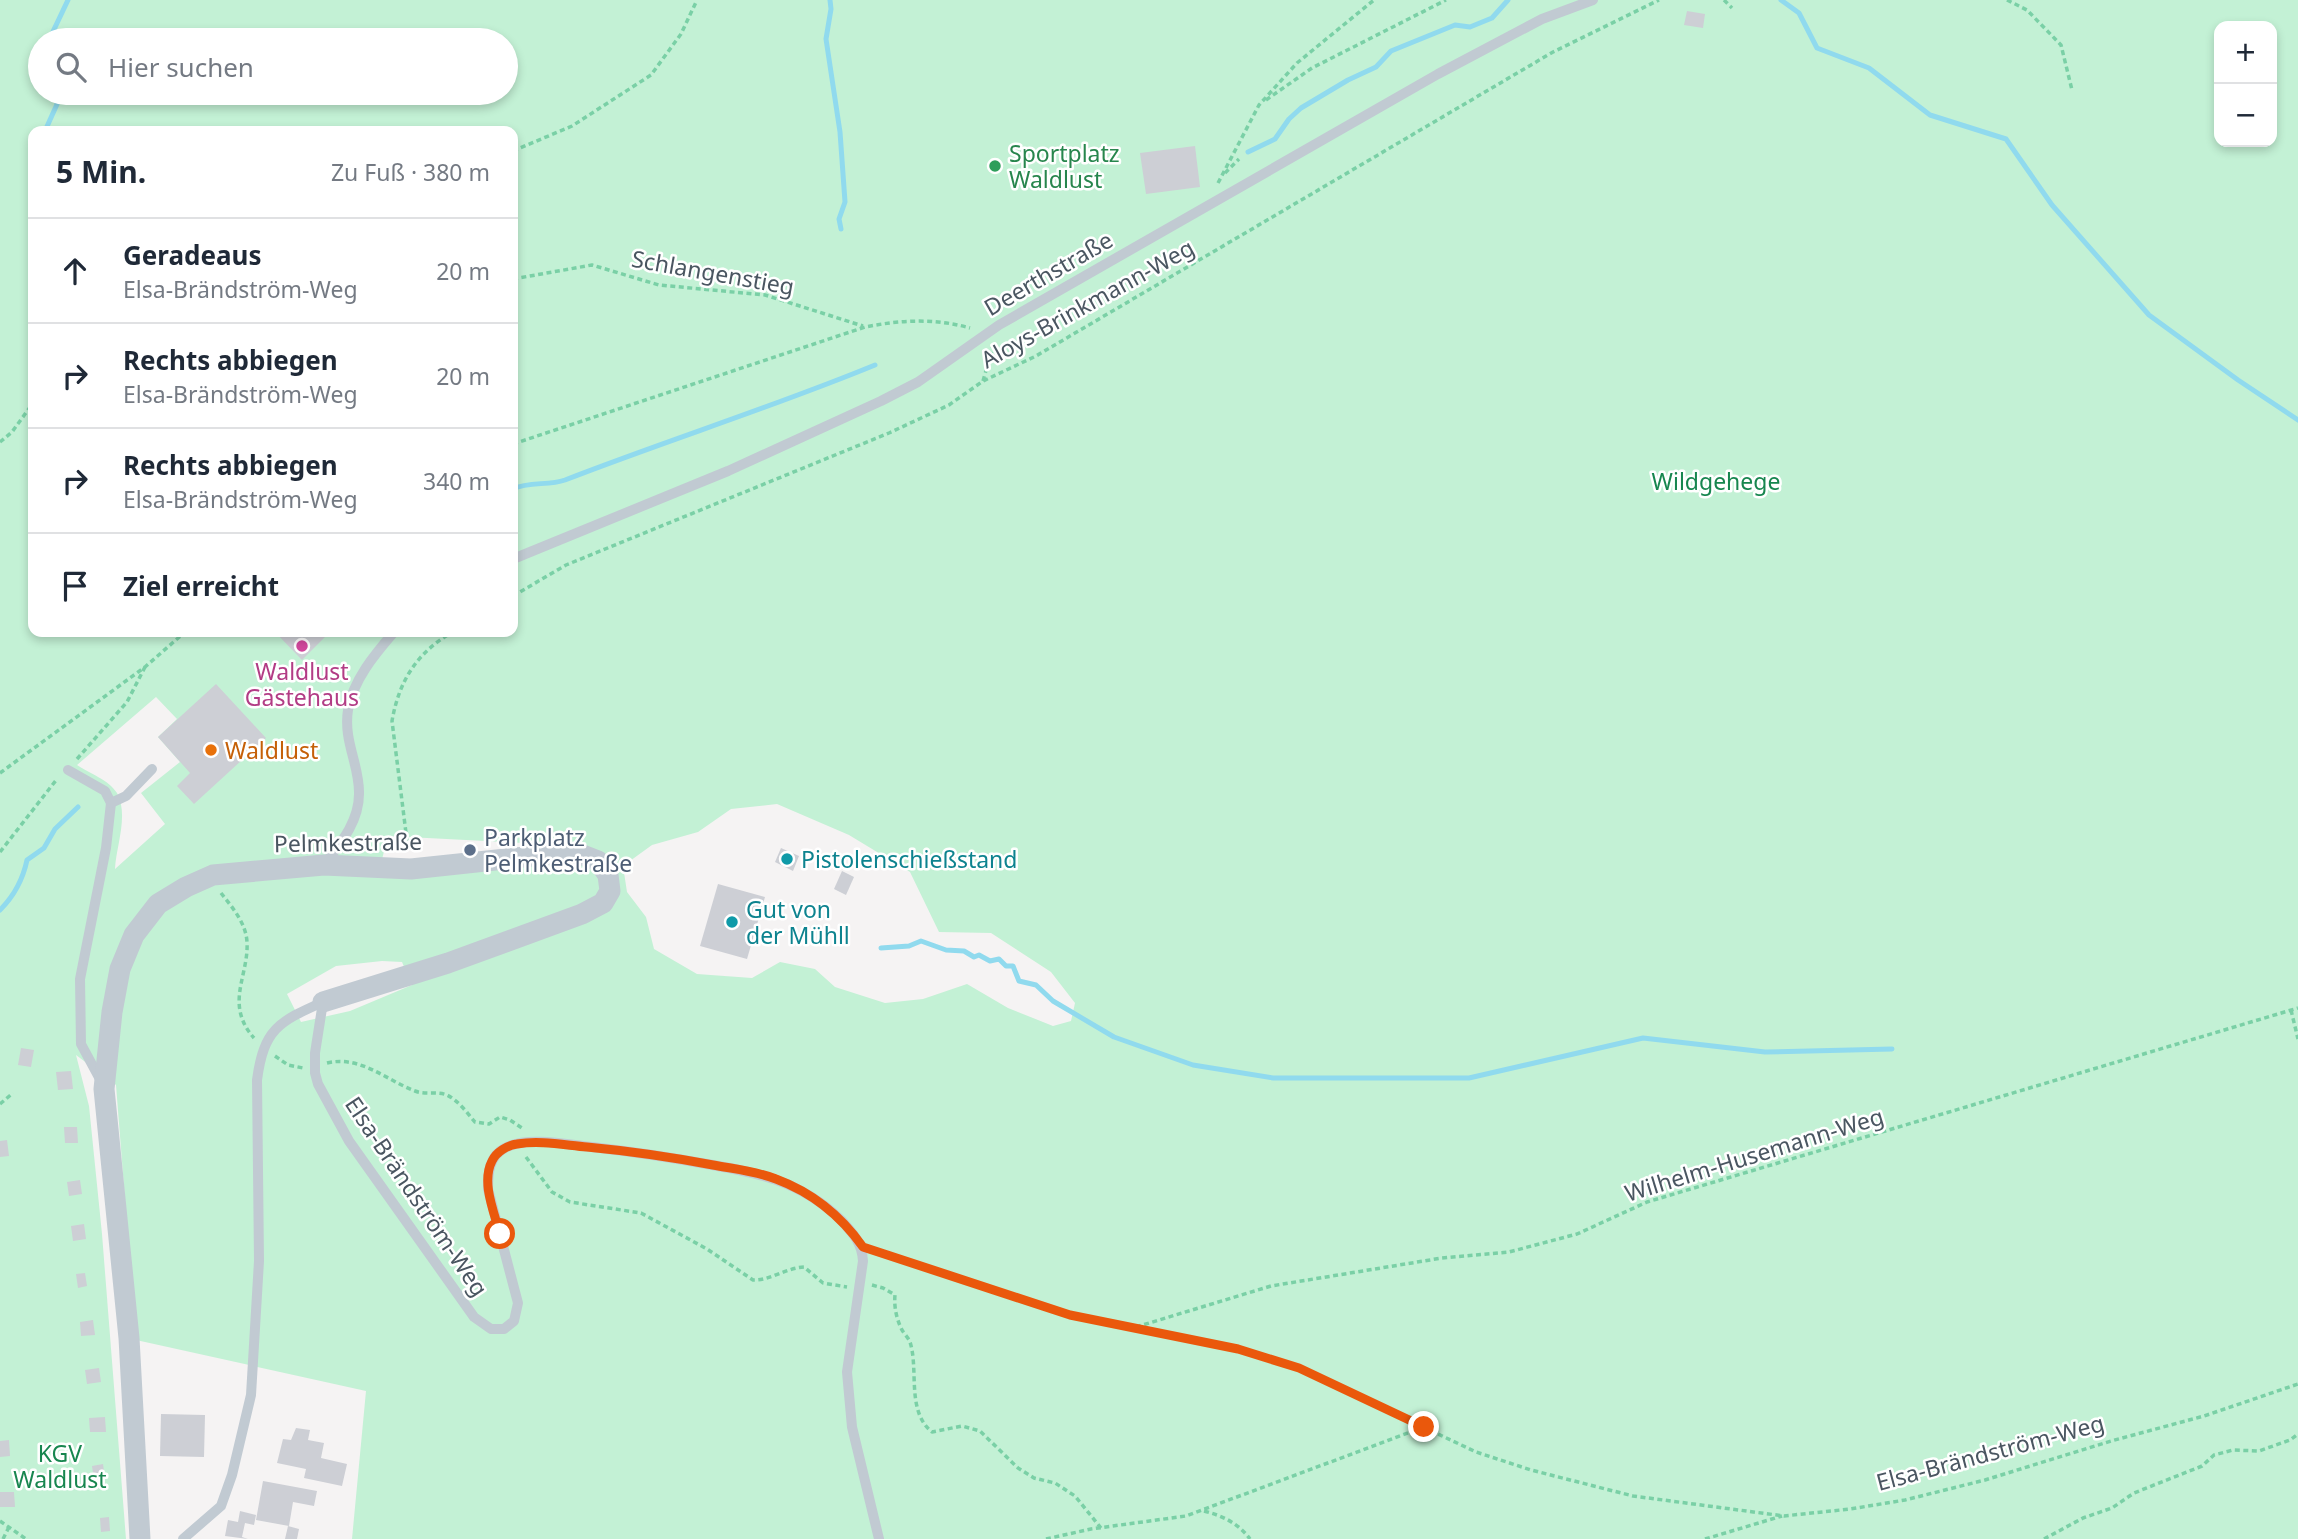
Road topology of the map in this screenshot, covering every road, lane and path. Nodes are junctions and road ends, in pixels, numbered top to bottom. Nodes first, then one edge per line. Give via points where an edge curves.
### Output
1 (698, 0) edge
2 (1374, 0) edge
3 (1446, 0) edge
4 (1593, 0) edge
5 (1659, 0) edge
6 (1724, 0) edge
7 (2007, 0) edge
8 (1732, 8) dead end
9 (2072, 90) dead end
10 (1259, 105) junction
11 (518, 149) edge
12 (1239, 159) dead end
13 (1222, 177) junction
14 (1206, 207) junction
15 (518, 278) edge
16 (999, 325) junction
17 (865, 327) junction
18 (986, 333) junction
19 (984, 381) junction
20 (28, 410) edge
21 (0, 442) edge
22 (518, 442) edge
23 (518, 557) edge
24 (518, 593) edge
25 (180, 637) edge
26 (390, 637) edge
27 (444, 637) edge
28 (145, 667) junction
29 (152, 769) dead end
30 (68, 770) junction
31 (0, 773) edge
32 (111, 803) junction
33 (0, 852) edge
34 (324, 865) junction
35 (411, 869) junction
36 (213, 875) junction
37 (323, 1002) junction
38 (2298, 1008) edge
39 (2291, 1010) junction
40 (2298, 1039) edge
41 (263, 1048) junction
42 (315, 1068) junction
43 (104, 1088) junction
44 (13, 1093) dead end
45 (0, 1104) edge
46 (537, 1142) junction
47 (516, 1144) junction
48 (863, 1247) junction
49 (859, 1288) junction
50 (1135, 1327) junction
51 (2298, 1384) edge
52 (1424, 1427) junction
53 (2298, 1434) edge
54 (1202, 1511) junction
55 (1784, 1516) junction
56 (0, 1521) edge
57 (9, 1527) junction
58 (1101, 1528) junction
59 (3, 1539) edge
60 (26, 1539) edge
61 (140, 1539) edge
62 (183, 1539) edge
63 (879, 1539) edge
64 (1046, 1539) edge
65 (1250, 1539) edge
66 (1705, 1539) edge
67 (2043, 1539) edge

1 - 11 path via 681,34 651,75 572,126
2 - 10 path via 1297,63
3 - 10 path via 1312,68
4 - 14 lane, Deerthstraße via 1502,39
5 - 19 path, Aloys-Brinkmann-Weg via 1553,52 1037,356
6 - 8 path
7 - 9 path via 2027,10 2061,45
10 - 13 path
12 - 13 path
13 - 14 path
14 - 16 lane, Deerthstraße
15 - 17 path, Schlangenstieg via 592,265 659,285 765,295
16 - 18 lane, Deerthstraße
16 - 19 path
17 - 18 path via 918,320
17 - 22 path
18 - 23 lane, Deerthstraße via 918,382 881,401 728,471
19 - 24 path, Aloys-Brinkmann-Weg via 949,405 889,433 566,565
20 - 21 path
25 - 28 path
26 - 34 lane via 357,684 348,708 347,730 359,793 357,813
27 - 35 path via 405,676 392,721
28 - 30 path via 127,702
28 - 31 path
29 - 32 lane via 126,796
30 - 32 lane via 105,792
30 - 33 path
32 - 43 lane via 80,979 81,1044
34 - 35 street, Pelmkestraße
34 - 36 street, Pelmkestraße
35 - 37 street, Pelmkestraße via 580,854 598,861 608,876 610,891 603,903 582,914
36 - 41 path via 243,926 247,942 238,990 241,1015
36 - 43 street, Pelmkestraße via 158,904 134,935 120,969
37 - 41 lane via 292,1016
37 - 42 lane, Elsa-Brändström-Weg
38 - 39 path, Wilhelm-Husemann-Weg
39 - 40 path
39 - 50 path, Wilhelm-Husemann-Weg via 1647,1202 1577,1234 1508,1252 1271,1286
41 - 42 path via 288,1065
41 - 62 lane via 257,1080 259,1261 251,1395 221,1506
42 - 46 path via 330,1062 358,1063 418,1093 445,1094 475,1122 489,1124 500,1117 510,1120
42 - 47 lane, Elsa-Brändström-Weg via 318,1084 349,1141 474,1317 491,1329 504,1329 514,1321 519,1303 488,1189 492,1159
43 - 61 street, Pelmkestraße via 129,1338
44 - 45 path
46 - 47 lane
46 - 48 lane via 649,1153 774,1178 832,1212
47 - 49 path via 552,1192 570,1202 641,1213 753,1280 804,1267 823,1283
48 - 49 lane
48 - 50 path, Elsa-Brändström-Weg via 1070,1315
49 - 58 path via 883,1287 895,1295 894,1308 910,1341 917,1405 924,1425 932,1432 962,1426 980,1431 1018,1468 1075,1496
49 - 63 lane via 847,1372 852,1427
50 - 52 path, Elsa-Brändström-Weg via 1238,1349 1299,1368
51 - 55 path, Elsa-Brändström-Weg via 1958,1487 1905,1500
52 - 54 path
52 - 55 path, Elsa-Brändström-Weg via 1476,1452 1633,1496
53 - 67 path via 2259,1451 2214,1455 2202,1466 2134,1493
54 - 58 path
54 - 65 path via 1224,1517
55 - 66 path
56 - 57 path
57 - 59 path
57 - 60 path
58 - 64 path

